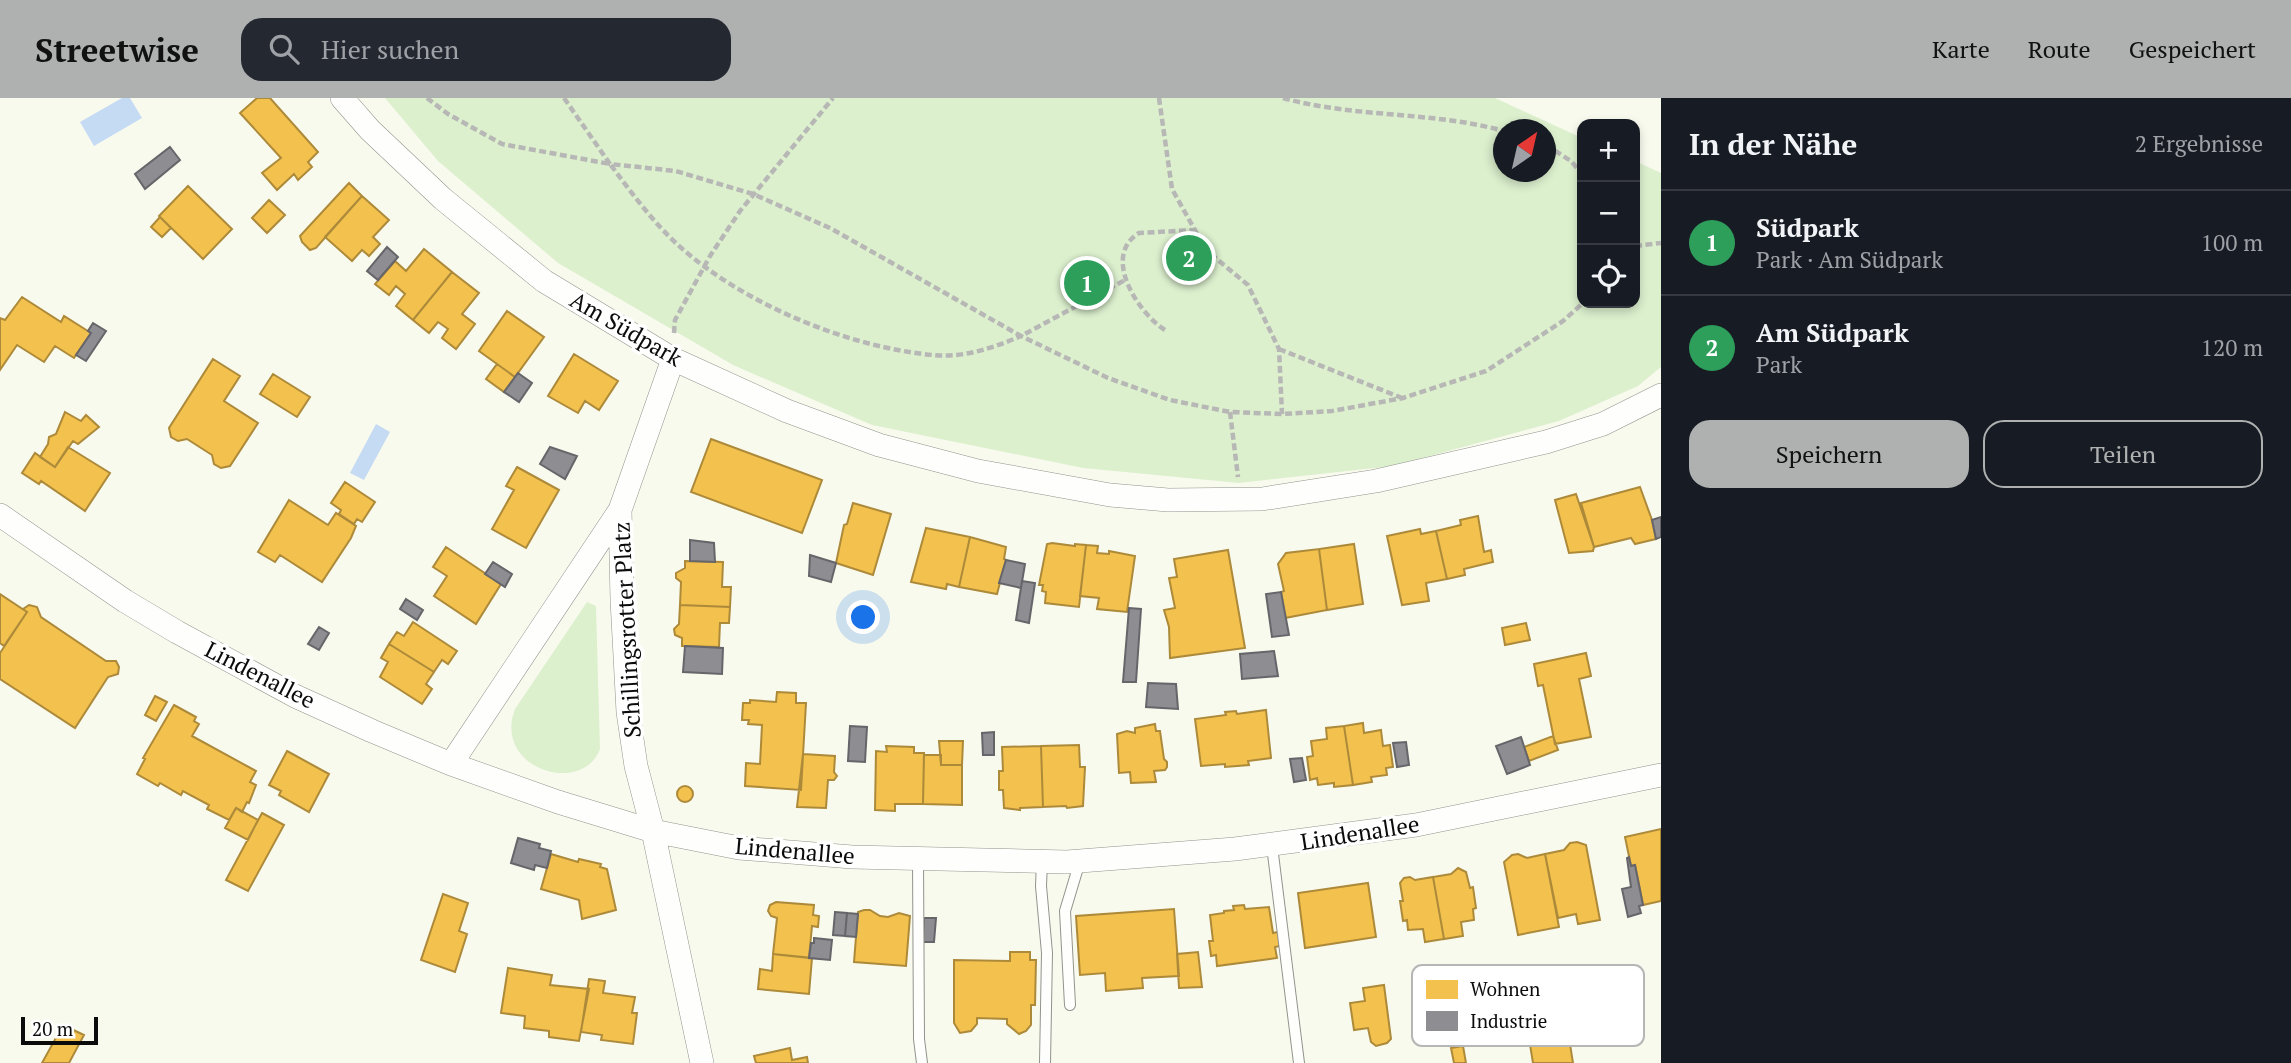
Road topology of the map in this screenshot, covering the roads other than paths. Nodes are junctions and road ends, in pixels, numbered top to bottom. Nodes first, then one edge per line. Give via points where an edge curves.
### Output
1 (342, 98) edge
2 (673, 359) junction
3 (1661, 395) edge
4 (620, 510) junction
5 (0, 515) edge
6 (451, 764) junction
7 (1661, 775) edge
8 (653, 831) junction
9 (1272, 846) junction
10 (918, 859) junction
11 (1080, 861) junction
12 (1042, 862) junction
13 (1070, 1005) dead end
14 (702, 1063) edge
15 (922, 1063) edge
16 (1045, 1063) edge
17 (1299, 1063) edge

1 - 2 street, Am Südpark via 443,200 544,281
2 - 3 street, Am Südpark via 787,411 879,445 978,471 1110,495 1168,500 1241,501 1376,481 1546,442 1603,424
2 - 4 street, Schillingsrotter Platz
4 - 6 street, Schillingsrotter Platz
4 - 8 street, Schillingsrotter Platz via 628,712
5 - 6 street, Lindenallee via 177,632 296,695
6 - 8 street, Lindenallee
7 - 9 street, Lindenallee via 1416,825
8 - 10 street, Lindenallee via 739,848
8 - 14 street, Schillingsrotter Platz
9 - 11 street, Lindenallee
9 - 17 lane
10 - 12 street, Lindenallee
10 - 15 lane
11 - 12 street, Lindenallee
11 - 13 lane via 1065,911
12 - 16 lane

